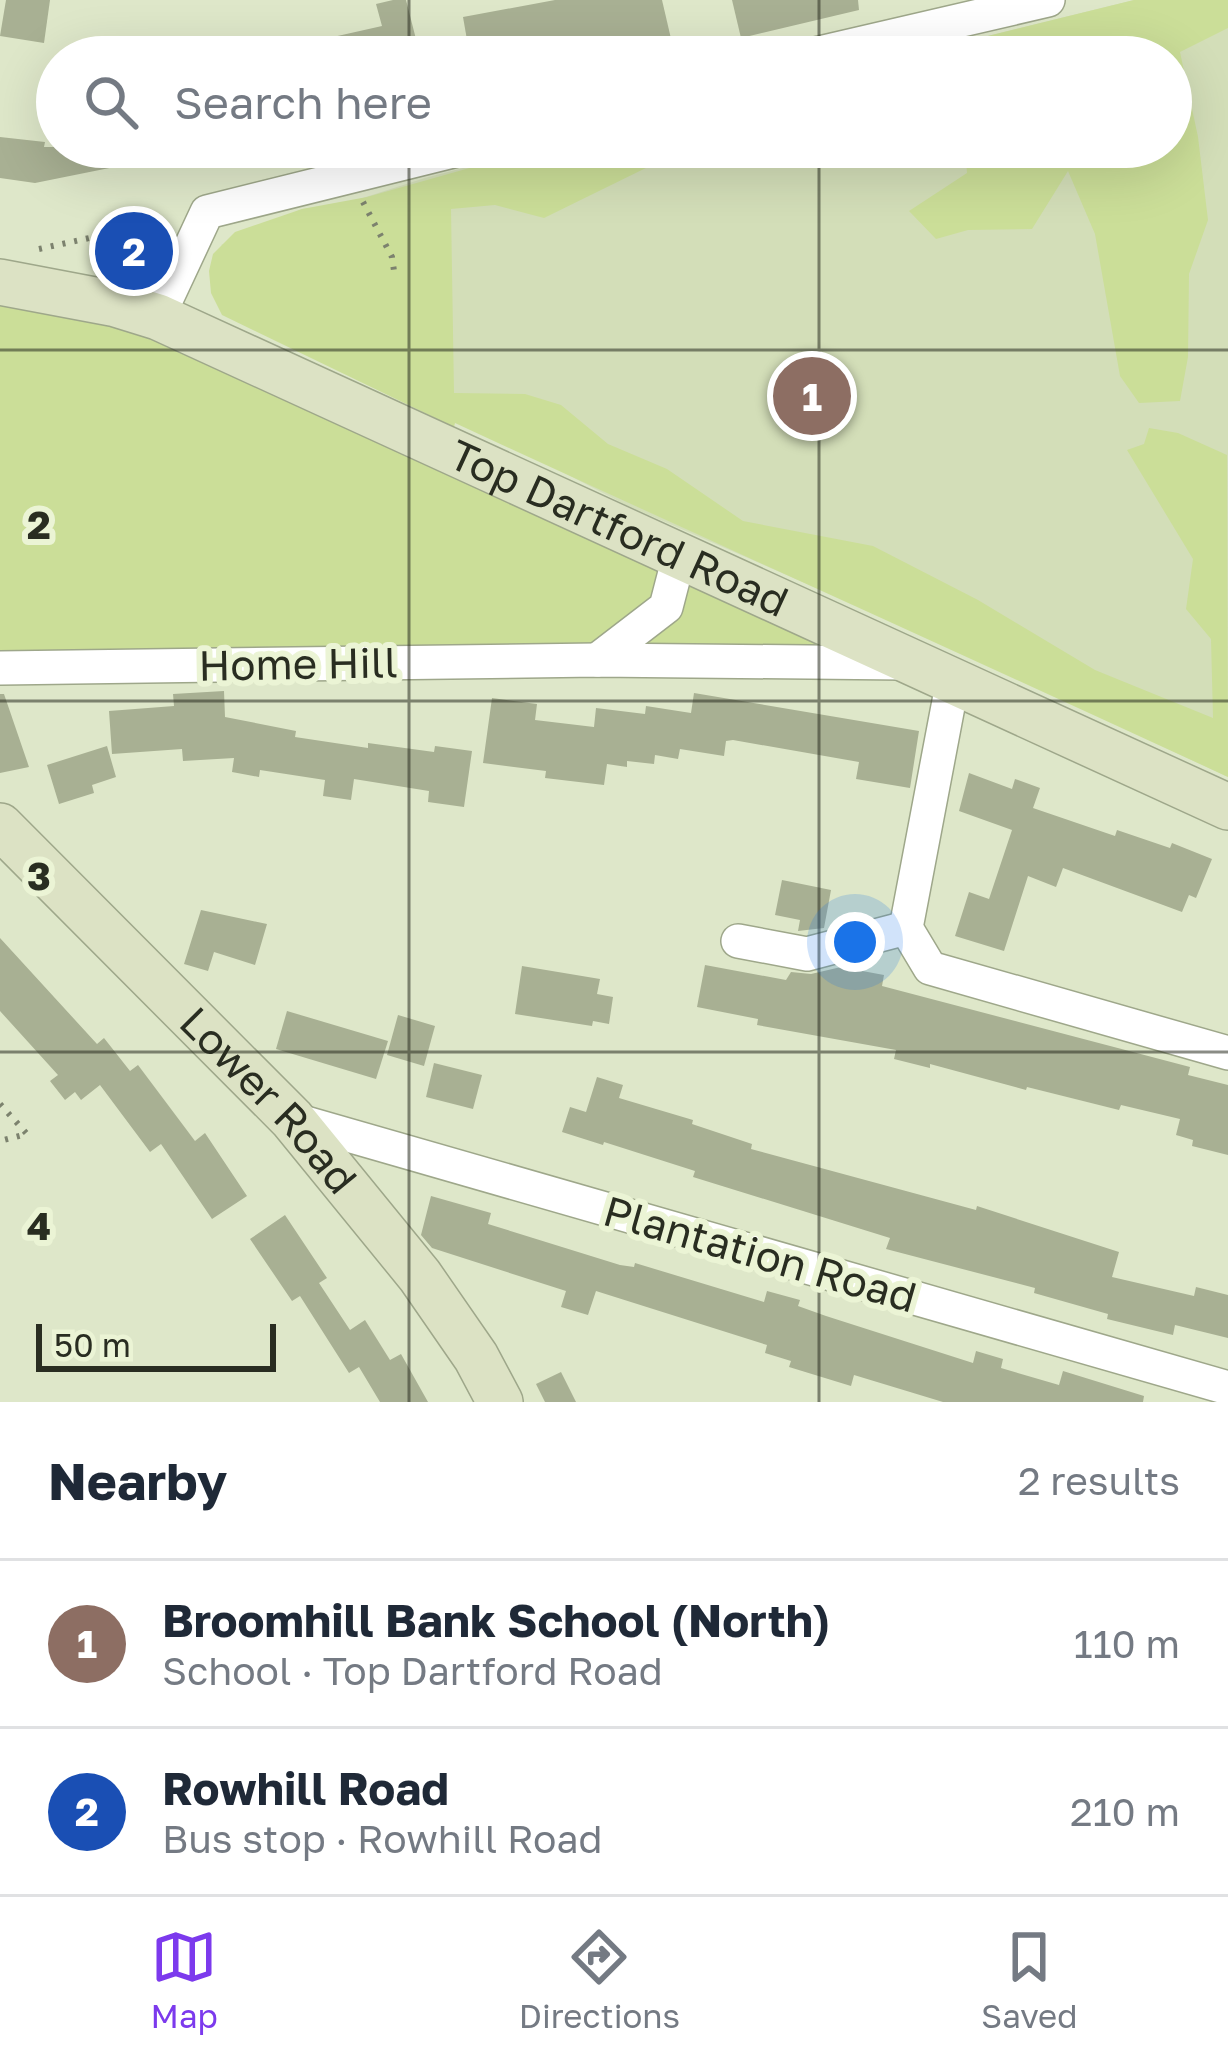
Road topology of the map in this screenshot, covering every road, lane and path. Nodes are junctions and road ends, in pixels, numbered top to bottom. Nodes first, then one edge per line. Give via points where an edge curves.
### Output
1 (1048, 0) edge
2 (893, 36) edge
3 (384, 168) edge
4 (356, 175) junction
5 (207, 212) junction
6 (12, 267) edge
7 (395, 278) dead end
8 (158, 316) junction
9 (680, 553) junction
10 (597, 660) junction
11 (0, 668) edge
12 (935, 671) junction
13 (1228, 807) edge
14 (0, 826) edge
15 (906, 928) junction
16 (738, 941) dead end
17 (1228, 1053) edge
18 (0, 1104) edge
19 (292, 1119) junction
20 (0, 1141) edge
21 (1228, 1388) edge
22 (500, 1402) edge

1 - 2 street
3 - 4 street
4 - 5 street
4 - 7 path
5 - 6 path
5 - 8 street
6 - 8 main road, Top Dartford Road
8 - 9 main road, Top Dartford Road
9 - 10 street via 666,607
9 - 12 main road, Top Dartford Road
10 - 11 street, Home Hill
10 - 12 street, Home Hill
12 - 13 main road, Top Dartford Road
12 - 15 street
14 - 19 main road, Lower Road
15 - 16 street via 807,954
15 - 17 street via 930,968
18 - 20 path via 27,1133
19 - 21 street, Plantation Road
19 - 22 main road, Lower Road via 420,1276

